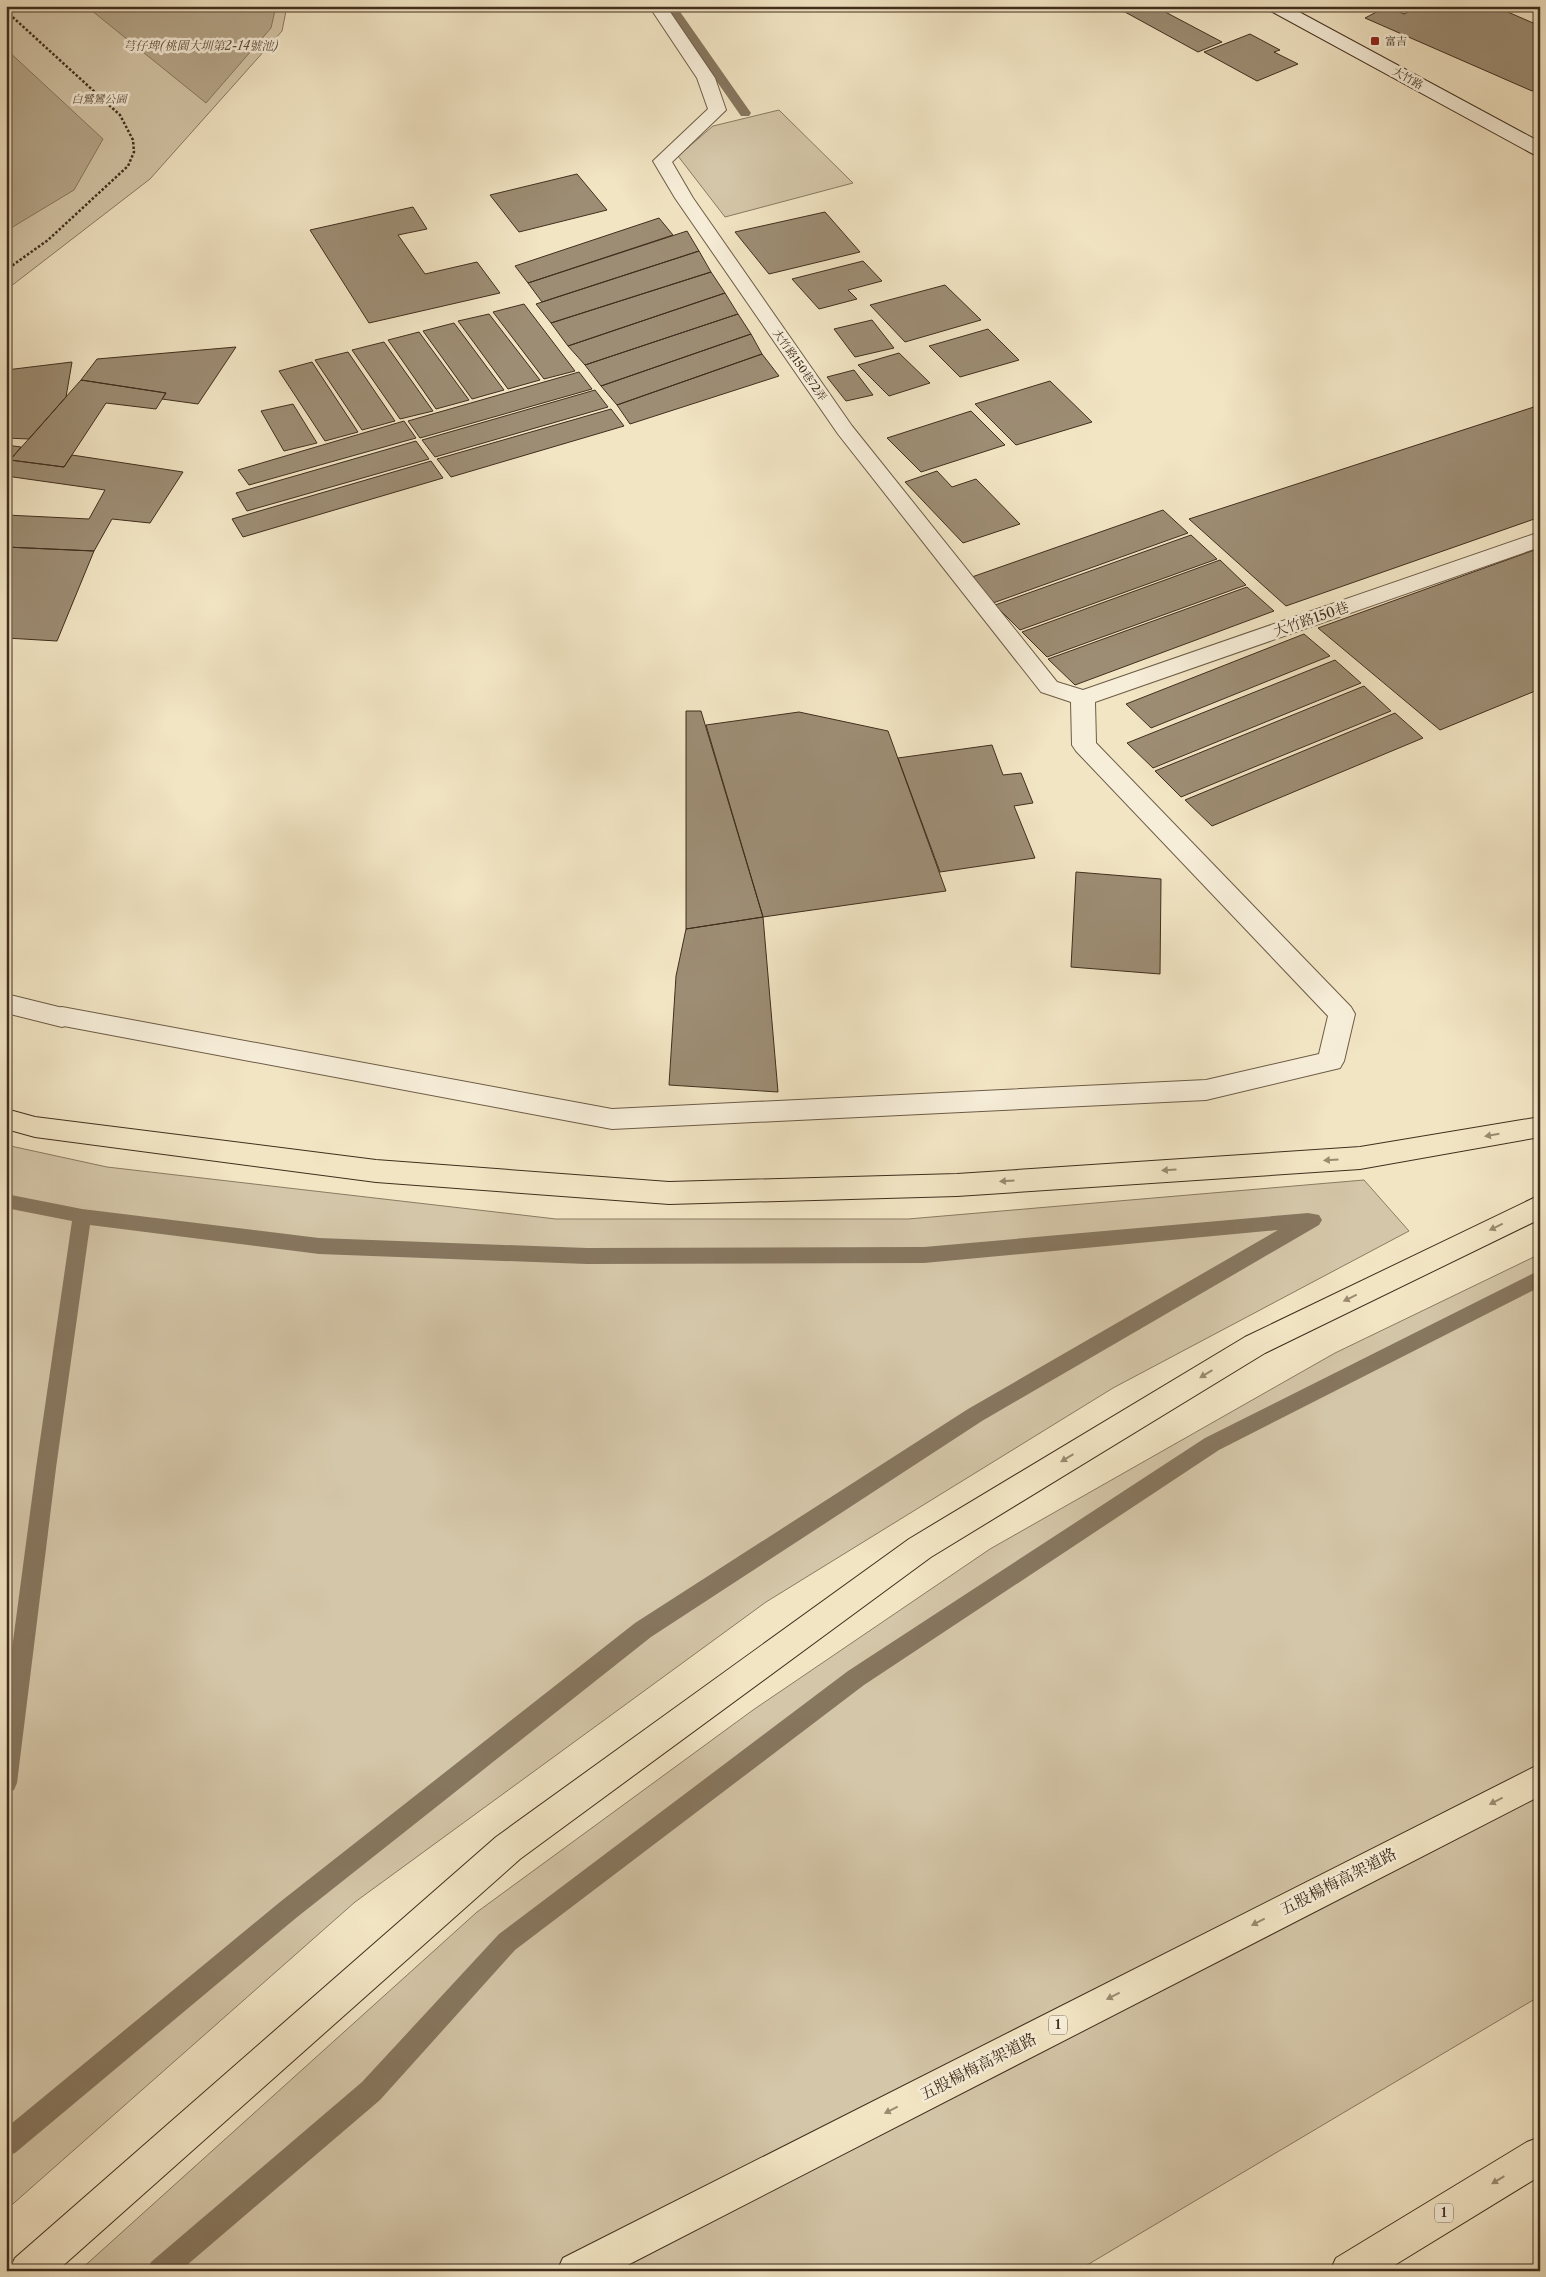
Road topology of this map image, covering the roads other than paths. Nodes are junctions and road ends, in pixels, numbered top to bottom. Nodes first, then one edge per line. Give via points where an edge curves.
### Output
1 (657, 6) edge
2 (1275, 6) edge
3 (1538, 147) edge
4 (1540, 540) edge
5 (1082, 698) junction
6 (6, 1003) edge
7 (6, 1119) edge
8 (1540, 1127) edge
9 (1540, 1206) edge
10 (1540, 1779) edge
11 (1540, 2155) edge
12 (28, 2271) edge
13 (576, 2271) edge
14 (1348, 2271) edge

1 - 5 main road, 大竹路150巷72弄 via 706,78 716,110 662,161 684,198 845,430 1049,687
2 - 3 main road, 大竹路
4 - 5 main road, 大竹路150巷
5 - 6 main road via 1084,745 1342,1014 1331,1061 1206,1090 612,1120 62,1018
8 -> 7 highway via 1360,1158 957,1184 669,1194 376,1171 35,1127
9 -> 12 highway via 1255,1344 920,1548 508,1848
10 -> 13 highway, 五股楊梅高架道路 / 1
11 -> 14 highway, 1

